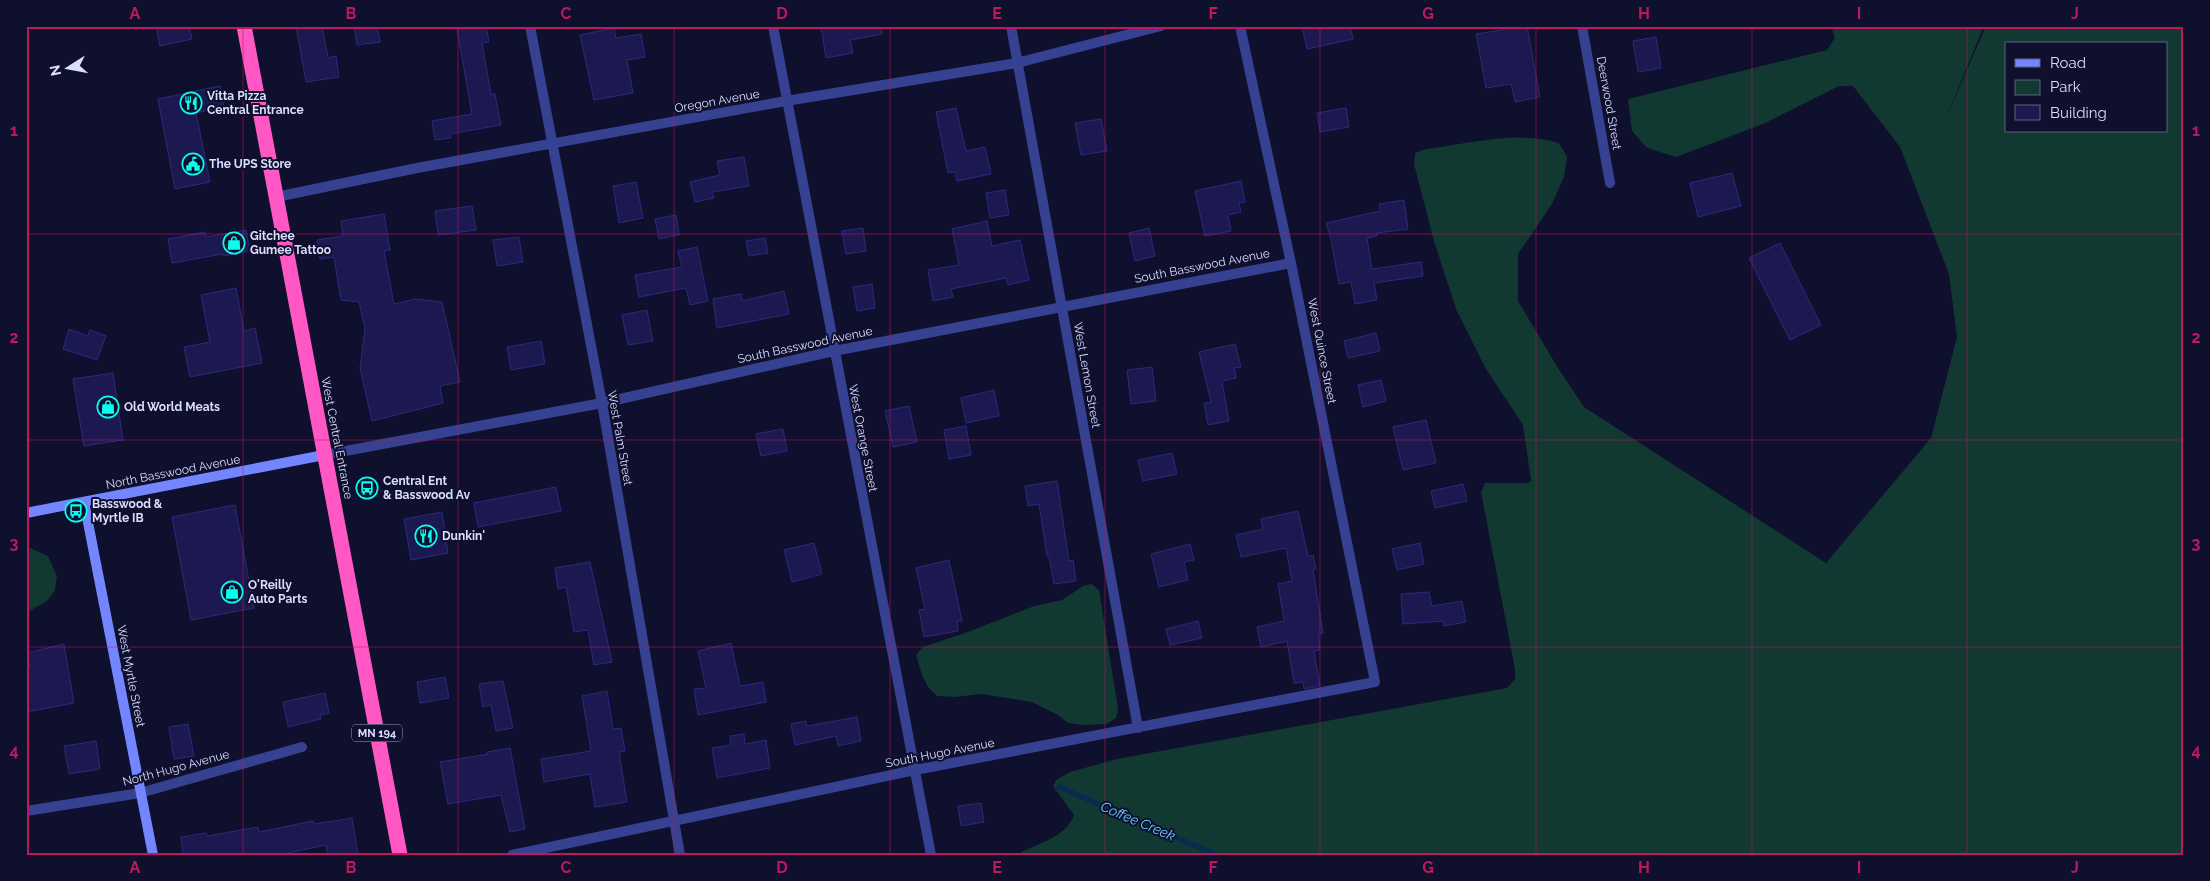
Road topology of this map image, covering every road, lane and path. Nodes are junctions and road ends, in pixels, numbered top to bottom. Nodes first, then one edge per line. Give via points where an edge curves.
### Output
1 (244, 26) edge
2 (530, 26) edge
3 (772, 26) edge
4 (1011, 26) edge
5 (1161, 26) edge
6 (1240, 26) edge
7 (1582, 26) edge
8 (1017, 63) junction
9 (786, 101) junction
10 (553, 144) junction
11 (1610, 184) dead end
12 (276, 197) junction
13 (1291, 263) junction
14 (1061, 306) junction
15 (834, 351) junction
16 (602, 403) junction
17 (324, 455) junction
18 (84, 502) junction
19 (26, 513) edge
20 (1374, 682) joint
21 (1138, 728) junction
22 (302, 747) dead end
23 (915, 770) junction
24 (140, 793) junction
25 (26, 811) edge
26 (673, 822) junction
27 (153, 855) edge
28 (400, 855) edge
29 (512, 855) edge
30 (680, 855) edge
31 (931, 855) edge

1 - 12 highway, West Central Entrance / MN 194
2 - 10 street, West Palm Street
3 - 9 street, West Orange Street
4 - 8 street, West Lemon Street
5 - 8 street, Oregon Avenue
6 - 13 street, West Quince Street
7 - 11 street, Deerwood Street
8 - 9 street, Oregon Avenue
8 - 14 street, West Lemon Street
9 - 10 street, Oregon Avenue
9 - 15 street, West Orange Street
10 - 12 street, Oregon Avenue
10 - 16 street, West Palm Street
12 - 17 highway, West Central Entrance / MN 194
13 - 14 street, South Basswood Avenue
13 - 20 street, West Quince Street
14 - 15 street, South Basswood Avenue
14 - 21 street, West Lemon Street
15 - 16 street, South Basswood Avenue
15 - 23 street, West Orange Street
16 - 17 street, South Basswood Avenue
16 - 26 street, West Palm Street
17 - 18 street, North Basswood Avenue
17 - 28 highway, West Central Entrance / MN 194
18 - 19 street, North Basswood Avenue
18 - 24 street, West Myrtle Street
20 - 21 street, South Hugo Avenue
21 - 23 street, South Hugo Avenue
22 - 24 street, North Hugo Avenue
23 - 26 street, South Hugo Avenue
23 - 31 street, West Orange Street
24 - 25 street, North Hugo Avenue
24 - 27 street, West Myrtle Street
26 - 29 street, South Hugo Avenue
26 - 30 street, West Palm Street

